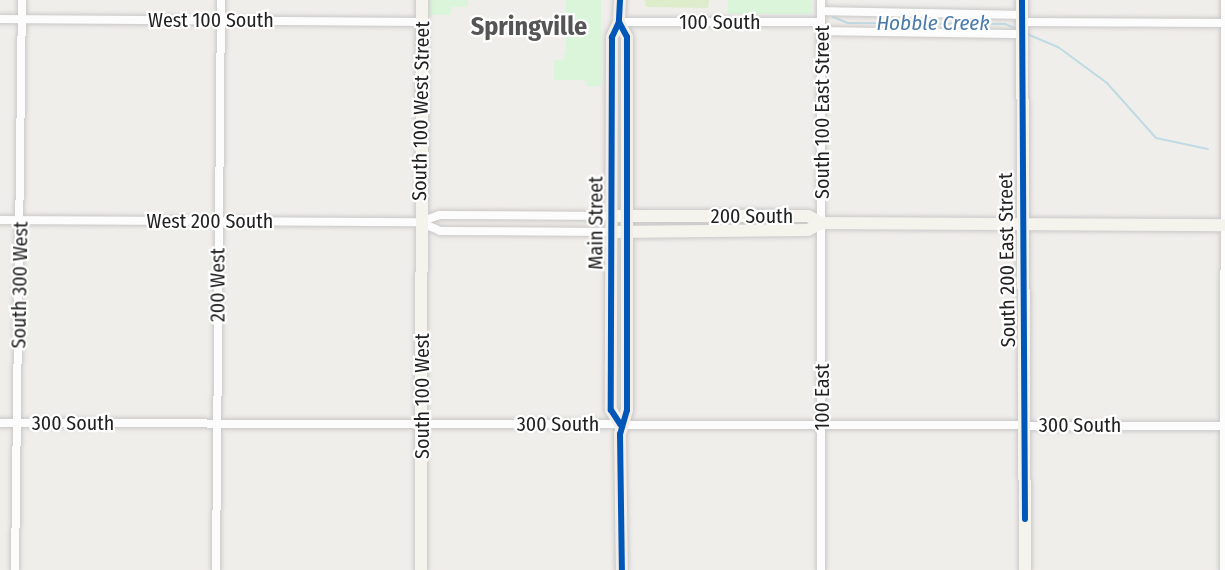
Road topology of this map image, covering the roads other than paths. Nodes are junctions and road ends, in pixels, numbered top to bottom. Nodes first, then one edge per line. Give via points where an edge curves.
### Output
1 (22, 0) edge
2 (220, 0) edge
3 (422, 0) edge
4 (620, 0) edge
5 (821, 0) edge
6 (1022, 0) edge
7 (1225, 0) edge
8 (821, 11) junction
9 (0, 19) edge
10 (22, 19) junction
11 (221, 20) junction
12 (423, 22) junction
13 (619, 22) junction
14 (1225, 23) edge
15 (1023, 24) junction
16 (821, 27) junction
17 (612, 216) junction
18 (627, 216) junction
19 (0, 220) edge
20 (21, 220) junction
21 (218, 221) junction
22 (420, 222) junction
23 (822, 223) junction
24 (1224, 225) edge
25 (1022, 226) junction
26 (613, 232) junction
27 (627, 232) junction
28 (0, 423) edge
29 (18, 423) junction
30 (217, 424) junction
31 (422, 424) junction
32 (620, 424) junction
33 (822, 425) junction
34 (1025, 425) junction
35 (1224, 426) edge
36 (15, 570) edge
37 (216, 570) edge
38 (422, 570) edge
39 (622, 570) edge
40 (821, 570) edge
41 (1025, 570) edge
42 (1224, 570) edge

1 - 10 street, South 300 West
2 - 11 street, 200 West
3 - 12 street, South 100 West Street
4 - 13 main road, Main Street
5 - 8 street, South 100 East Street
6 - 15 street, South 200 East Street
7 - 14 street
8 - 15 street
8 - 16 street, South 100 East Street
9 - 10 street, West 100 South
10 - 11 street, West 100 South
10 - 20 street, South 300 West
11 - 12 street, West 100 South
11 - 21 street, 200 West
12 - 22 street, South 100 West Street
13 - 16 street, 100 South
13 - 17 main road, Main Street via 612,37
13 - 18 main road, Main Street via 627,37
14 - 15 street
14 - 24 street
15 - 16 street, 100 South
15 - 25 street, South 200 East Street
16 - 23 street, South 100 East Street
17 - 18 street, 200 South
17 - 22 street, 200 South via 439,214
17 - 26 main road, Main Street
18 - 23 street, 200 South via 808,216
18 - 27 main road, Main Street
19 - 20 street, West 200 South
20 - 21 street, West 200 South
20 - 29 street, South 300 West
21 - 22 street, West 200 South
21 - 30 street, 200 West
22 - 26 street, 200 South via 440,231
22 - 31 street, South 100 West
23 - 25 street
23 - 27 street, 200 South via 807,230
23 - 33 street, 100 East
24 - 25 street
24 - 35 street
25 - 34 street, South 200 East Street
26 - 27 street, 200 South
26 - 32 main road, Main Street via 611,410
27 - 32 main road, Main Street via 627,410
28 - 29 street, 300 South
29 - 30 street, 300 South
29 - 36 street, South 300 West
30 - 31 street, 300 South
30 - 37 street, 200 West
31 - 32 street, 300 South
31 - 38 street, South 100 West
32 - 33 street, 300 South
32 - 39 main road, Main Street
33 - 34 street, 300 South
33 - 40 street, 100 East
34 - 35 street, 300 South
34 - 41 street, South 200 East Street
35 - 42 street

